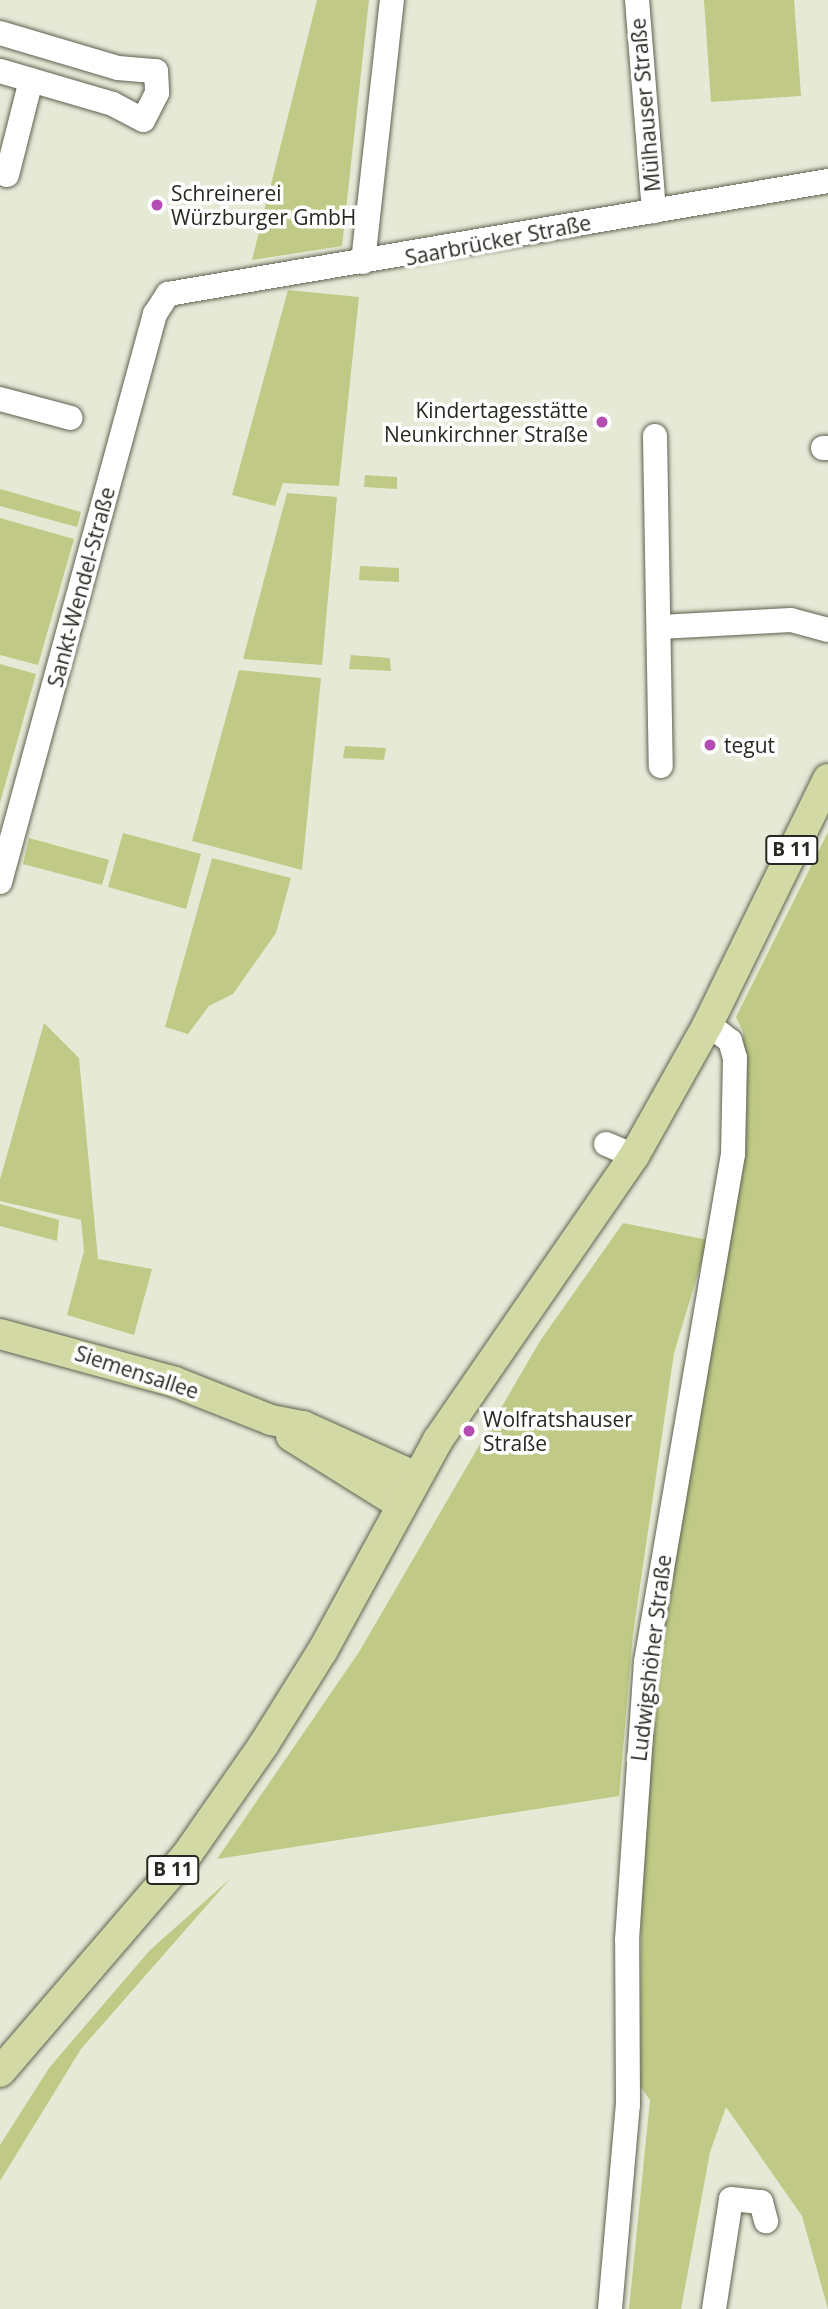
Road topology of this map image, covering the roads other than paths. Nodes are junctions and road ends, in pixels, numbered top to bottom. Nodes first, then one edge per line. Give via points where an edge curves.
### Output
1 (392, 0) edge
2 (637, 0) edge
3 (0, 33) edge
4 (0, 71) edge
5 (31, 80) junction
6 (7, 175) dead end
7 (828, 181) edge
8 (654, 211) junction
9 (363, 262) junction
10 (168, 294) joint
11 (0, 399) edge
12 (71, 418) dead end
13 (655, 436) dead end
14 (660, 627) junction
15 (828, 630) edge
16 (661, 766) dead end
17 (828, 779) edge
18 (0, 882) edge
19 (708, 1024) junction
20 (606, 1144) dead end
21 (634, 1156) junction
22 (0, 1334) edge
23 (271, 1420) junction
24 (416, 1477) junction
25 (400, 1504) junction
26 (0, 2072) edge
27 (766, 2221) dead end
28 (610, 2309) edge
29 (714, 2309) edge

1 - 9 street
2 - 8 street, Mülhauser Straße
3 - 5 street via 117,68 156,71 157,93 143,120 113,103
4 - 5 street
5 - 6 street
7 - 8 street, Saarbrücker Straße
8 - 9 street, Saarbrücker Straße
9 - 10 street, Saarbrücker Straße
10 - 18 street, Sankt-Wendel-Straße via 155,314
11 - 12 street
13 - 14 street
14 - 15 street via 791,620
14 - 16 street
17 - 19 main road, B 11
19 - 21 main road, B 11
19 - 28 street, Ludwigshöher Straße via 730,1041 736,1058 733,1154 646,1662 627,1940 628,2105
20 - 21 street
21 - 24 main road, B 11
22 - 23 main road, Siemensallee via 128,1367
23 - 24 main road, Siemensallee via 303,1426
23 - 25 main road, Siemensallee
24 - 25 main road, B 11
25 - 26 main road, B 11 via 323,1650 194,1845
27 - 29 street via 761,2202 732,2199

